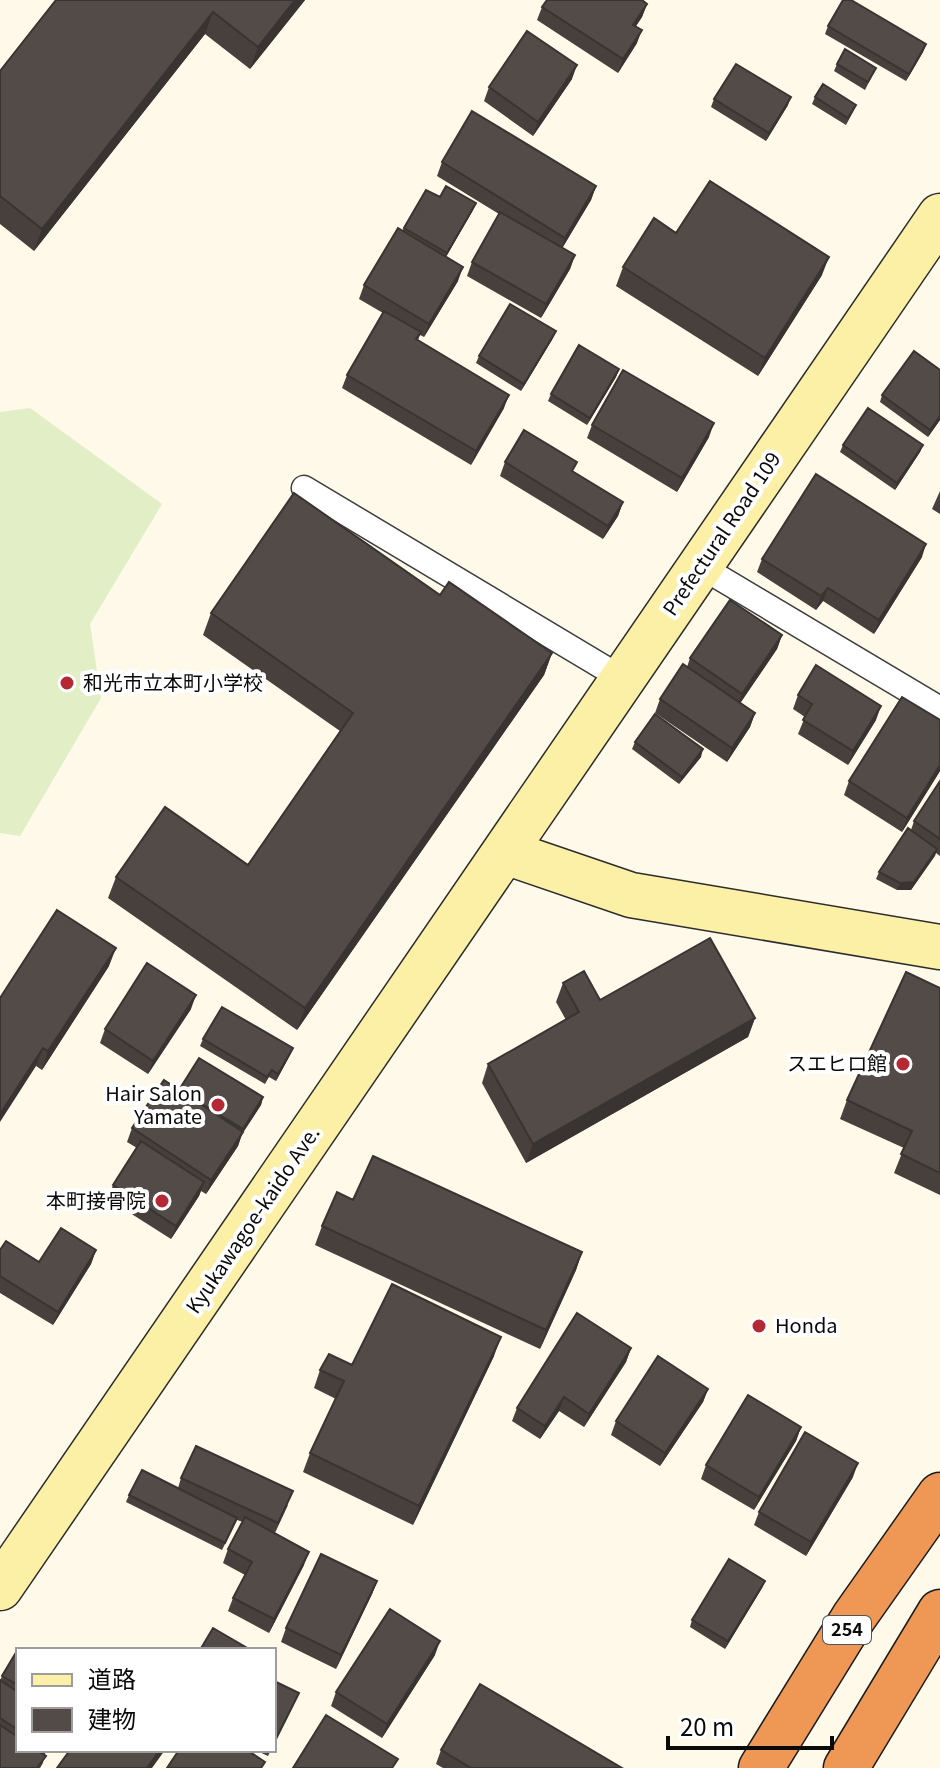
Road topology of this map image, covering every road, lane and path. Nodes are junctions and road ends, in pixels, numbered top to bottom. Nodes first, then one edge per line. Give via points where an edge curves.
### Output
1 (940, 216) edge
2 (304, 488) dead end
3 (700, 566) junction
4 (623, 679) junction
5 (940, 709) edge
6 (505, 852) junction
7 (940, 947) edge
8 (940, 1495) edge
9 (0, 1588) edge
10 (940, 1612) edge
11 (761, 1768) edge
12 (846, 1768) edge

1 - 3 main road, Prefectural Road 109
2 - 4 lane
3 - 4 main road, Prefectural Road 109
3 - 5 lane
4 - 6 main road, Prefectural Road 109
6 - 7 main road via 631,895
6 - 9 main road, Kyukawagoe-kaido Ave.
8 - 11 highway, 254 via 854,1617
10 - 12 highway

